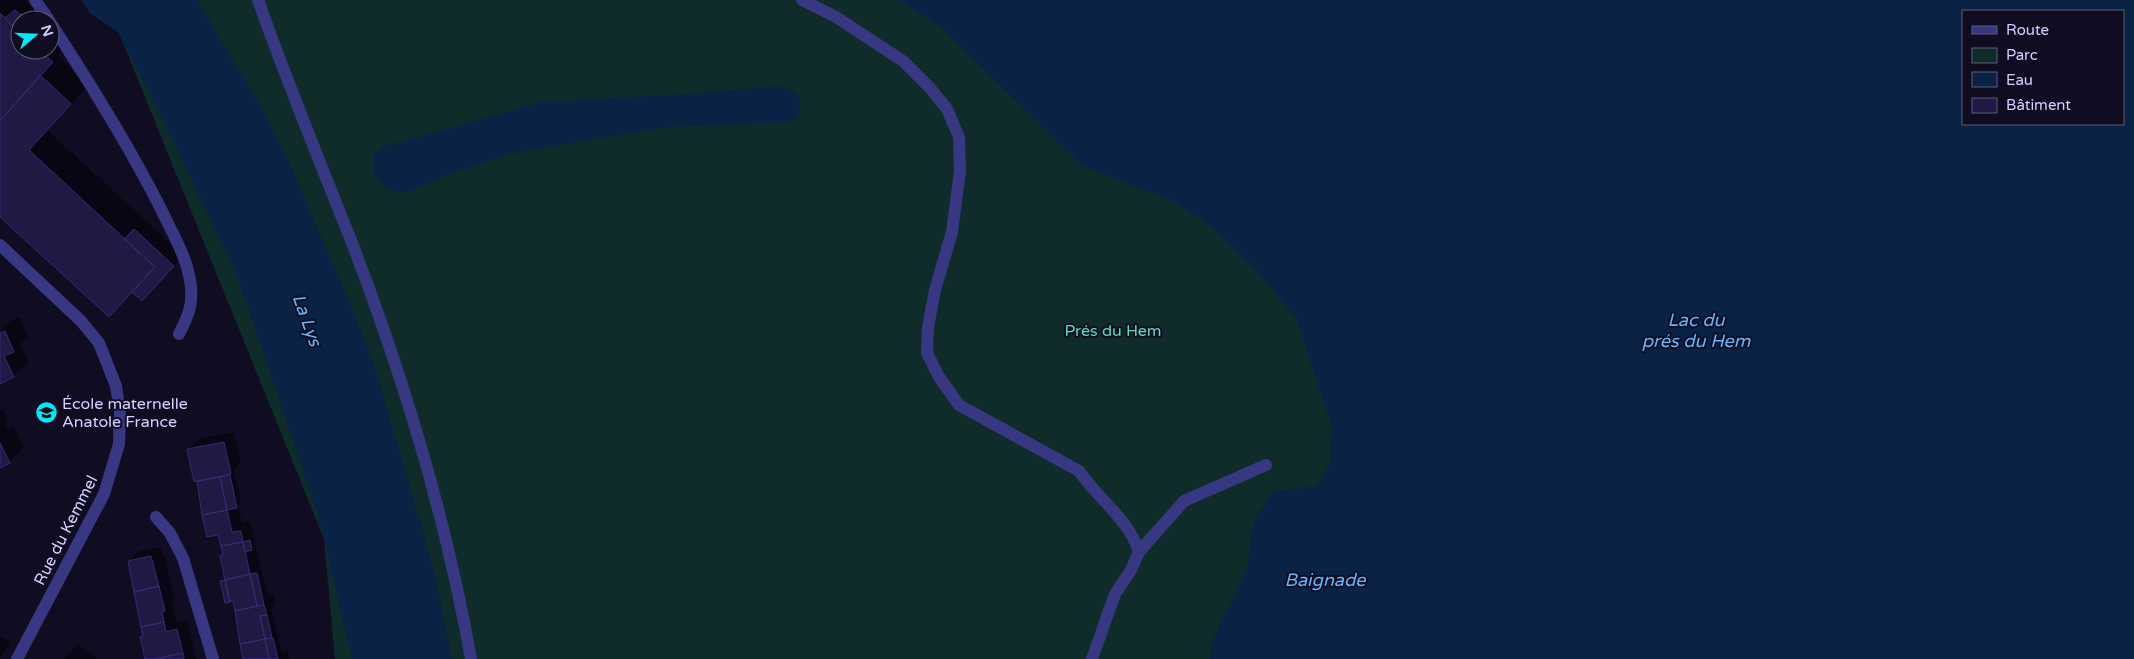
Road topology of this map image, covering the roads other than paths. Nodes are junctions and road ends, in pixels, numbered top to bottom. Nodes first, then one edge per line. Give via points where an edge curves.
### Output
1 (258, 0) edge
2 (802, 0) edge
3 (60, 38) edge
4 (0, 244) edge
5 (179, 334) dead end
6 (1266, 465) dead end
7 (156, 517) dead end
8 (1139, 552) junction
9 (17, 659) edge
10 (213, 659) edge
11 (471, 659) edge
12 (1092, 659) edge

1 - 11 street via 352,243 389,349 441,518
2 - 8 street via 836,17 903,61 947,110 959,137 960,172 952,232 928,327 928,353 938,377 959,405 1079,471 1134,535
3 - 5 street via 128,146 177,243 190,280 191,302 191,312
4 - 9 street, Rue du Kemmel via 76,316 99,343 116,386 120,412 119,444 104,494
6 - 8 street via 1184,501
7 - 10 street via 170,533 183,558
8 - 12 street via 1115,594

